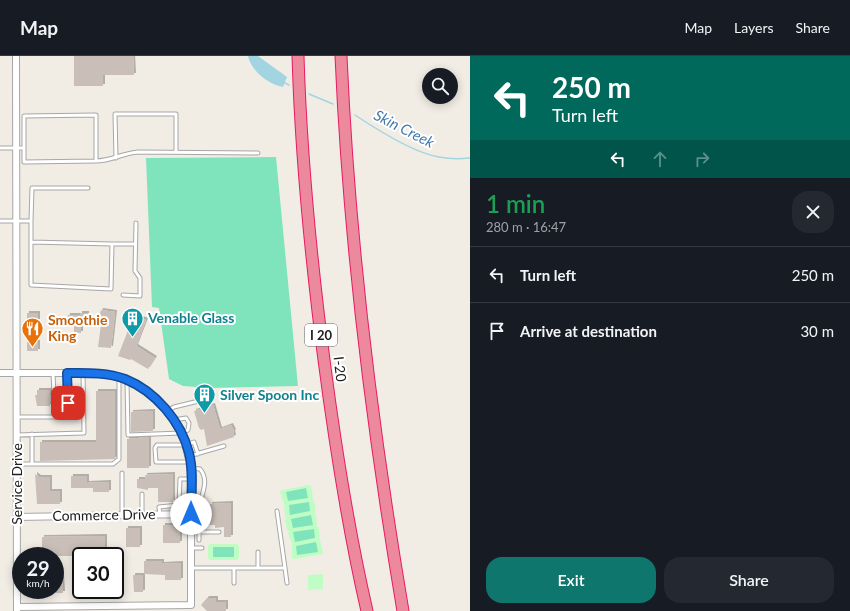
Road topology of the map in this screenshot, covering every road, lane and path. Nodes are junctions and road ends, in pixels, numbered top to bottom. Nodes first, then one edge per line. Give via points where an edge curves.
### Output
1 (16, 56) edge
2 (298, 56) edge
3 (340, 56) edge
4 (0, 148) edge
5 (16, 148) junction
6 (24, 148) junction
7 (176, 152) junction
8 (258, 153) dead end
9 (116, 158) junction
10 (96, 161) junction
11 (88, 188) dead end
12 (0, 221) edge
13 (17, 221) junction
14 (31, 221) junction
15 (136, 223) dead end
16 (31, 242) junction
17 (112, 244) junction
18 (135, 244) junction
19 (123, 295) dead end
20 (0, 373) edge
21 (16, 373) junction
22 (54, 373) junction
23 (67, 373) junction
24 (83, 373) junction
25 (119, 378) junction
26 (127, 381) junction
27 (54, 395) dead end
28 (207, 399) dead end
29 (54, 402) dead end
30 (167, 411) junction
31 (17, 418) junction
32 (54, 418) junction
33 (174, 420) junction
34 (182, 433) junction
35 (32, 434) junction
36 (17, 435) junction
37 (186, 445) junction
38 (224, 446) dead end
39 (198, 454) junction
40 (190, 462) junction
41 (17, 464) junction
42 (32, 464) junction
43 (122, 473) dead end
44 (191, 479) junction
45 (142, 494) dead end
46 (180, 498) junction
47 (191, 498) junction
48 (277, 511) dead end
49 (122, 514) junction
50 (142, 514) junction
51 (160, 514) junction
52 (191, 514) junction
53 (200, 514) junction
54 (17, 517) junction
55 (191, 532) junction
56 (200, 532) junction
57 (219, 532) dead end
58 (200, 540) dead end
59 (191, 548) junction
60 (202, 548) dead end
61 (258, 552) dead end
62 (191, 568) junction
63 (234, 568) junction
64 (258, 568) junction
65 (285, 568) junction
66 (234, 583) dead end
67 (287, 583) dead end
68 (17, 609) edge
69 (367, 611) edge
70 (403, 611) edge

1 - 5 street, Service Drive
2 - 69 highway, I-20 / I 20 via 313,275 334,439
3 - 70 highway, I-20 via 364,346
4 - 5 lane
5 - 6 lane
5 - 13 street, Service Drive
6 - 10 lane via 24,162
6 - 10 lane via 24,116 96,116
7 - 8 lane
7 - 9 lane via 134,152
7 - 9 lane via 176,114 116,114
9 - 10 lane
11 - 14 lane via 32,188
12 - 13 lane
13 - 14 lane
13 - 21 street, Service Drive
14 - 16 lane
15 - 18 lane
16 - 17 lane
16 - 17 lane via 31,285 111,289
17 - 18 lane
18 - 19 lane via 135,272 140,278 140,296
20 - 21 street
21 - 22 street
21 - 31 street, Service Drive
22 - 23 street
22 - 27 lane
23 - 24 street
23 - 32 lane via 68,418
24 - 25 street
24 - 35 lane via 84,433
25 - 26 street
25 - 42 lane via 119,459 114,464
26 - 30 street via 148,393
26 - 34 lane via 126,433
28 - 30 lane
29 - 32 lane
30 - 33 street
31 - 32 lane
31 - 36 street, Service Drive
33 - 34 street
33 - 34 lane via 183,417 188,420 190,426
34 - 37 street
35 - 36 lane
35 - 42 lane
36 - 41 street, Service Drive
37 - 39 lane via 194,442
37 - 40 street
37 - 40 lane via 157,445 155,460
38 - 39 lane
39 - 40 lane
40 - 44 street
40 - 53 lane via 200,469 204,478
41 - 42 lane
41 - 54 street, Service Drive
43 - 49 lane
44 - 46 lane via 180,479
44 - 47 street
45 - 50 lane
46 - 47 lane
46 - 51 lane via 180,503 176,506 159,507
47 - 52 street
48 - 65 lane
49 - 50 street, Commerce Drive
49 - 54 street, Commerce Drive
50 - 51 street, Commerce Drive
51 - 52 street, Commerce Drive
52 - 53 lane
52 - 55 street
53 - 56 lane
54 - 68 street, Service Drive
55 - 56 lane
55 - 59 street
56 - 57 lane
56 - 58 lane
59 - 60 lane
59 - 62 street
61 - 64 lane
62 - 63 lane
62 - 68 street via 191,606
63 - 64 lane
63 - 66 lane
64 - 65 lane
65 - 67 lane

